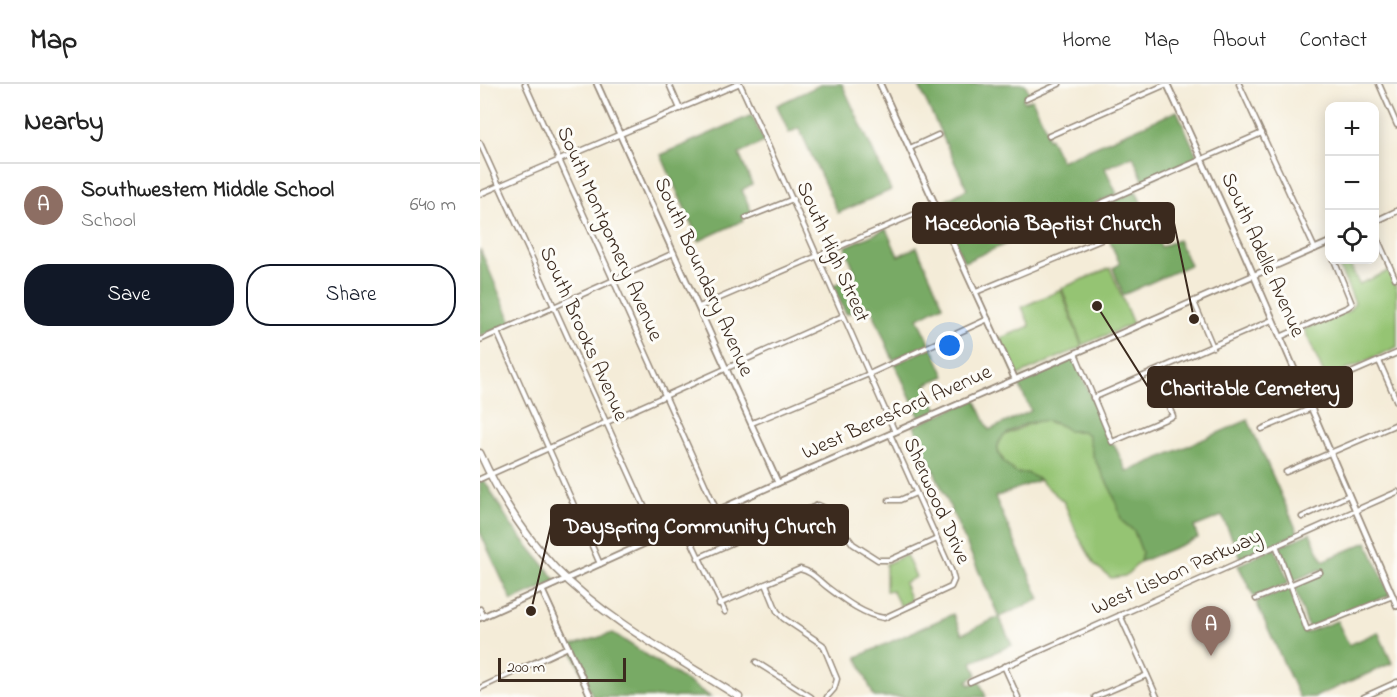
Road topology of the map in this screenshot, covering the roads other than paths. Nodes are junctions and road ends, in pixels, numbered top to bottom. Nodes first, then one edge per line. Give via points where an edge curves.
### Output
1 (525, 84) edge
2 (597, 84) edge
3 (669, 84) edge
4 (739, 84) edge
5 (880, 84) edge
6 (1059, 84) edge
7 (1167, 84) edge
8 (1239, 84) edge
9 (1378, 84) edge
10 (1026, 99) dead end
11 (680, 109) junction
12 (1397, 125) edge
13 (1262, 133) junction
14 (620, 134) junction
15 (938, 135) dead end
16 (1049, 136) dead end
17 (480, 143) edge
18 (910, 148) junction
19 (1201, 159) junction
20 (560, 160) junction
21 (499, 186) junction
22 (480, 194) edge
23 (793, 199) junction
24 (936, 205) junction
25 (1397, 211) edge
26 (746, 219) dead end
27 (1379, 220) edge
28 (1379, 242) edge
29 (1325, 244) edge
30 (1314, 249) junction
31 (674, 253) junction
32 (817, 257) junction
33 (1336, 264) edge
34 (1253, 276) junction
35 (1395, 278) dead end
36 (613, 280) junction
37 (976, 292) junction
38 (1194, 302) junction
39 (555, 306) junction
40 (699, 307) junction
41 (843, 316) junction
42 (988, 319) junction
43 (1272, 320) junction
44 (497, 332) junction
45 (1280, 337) junction
46 (480, 340) edge
47 (1213, 347) junction
48 (1075, 353) junction
49 (1397, 353) edge
50 (1379, 361) junction
51 (727, 369) junction
52 (1154, 373) junction
53 (869, 374) junction
54 (1015, 379) junction
55 (1305, 393) junction
56 (666, 396) junction
57 (1093, 398) junction
58 (1397, 402) edge
59 (1312, 408) junction
60 (606, 422) junction
61 (752, 423) junction
62 (1397, 424) edge
63 (1262, 429) dead end
64 (893, 433) junction
65 (549, 448) junction
66 (480, 453) edge
67 (1331, 453) junction
68 (1286, 472) dead end
69 (490, 475) junction
70 (480, 479) edge
71 (778, 483) junction
72 (1397, 492) edge
73 (916, 493) junction
74 (1349, 495) junction
75 (889, 500) dead end
76 (1356, 510) junction
77 (717, 511) junction
78 (1302, 517) dead end
79 (684, 526) junction
80 (658, 537) junction
81 (937, 539) junction
82 (1276, 545) junction
83 (698, 558) junction
84 (601, 564) junction
85 (1320, 572) dead end
86 (568, 579) junction
87 (766, 584) junction
88 (1292, 584) junction
89 (542, 590) junction
90 (1393, 596) junction
91 (1256, 599) dead end
92 (719, 604) junction
93 (1397, 606) edge
94 (480, 609) edge
95 (725, 612) dead end
96 (1120, 615) junction
97 (482, 618) edge
98 (568, 648) junction
99 (756, 662) dead end
100 (1004, 666) junction
101 (1147, 675) junction
102 (970, 682) dead end
103 (1397, 682) edge
104 (480, 688) edge
105 (591, 697) edge
106 (739, 697) edge
107 (811, 697) edge
108 (827, 697) edge
109 (1018, 697) edge
110 (1095, 697) edge
111 (1156, 697) edge
112 (1364, 697) edge

1 - 20 street, South Montgomery Avenue
2 - 14 street, South Boundary Avenue
3 - 11 street
4 - 11 street
4 - 23 street, South High Street
5 - 18 street
6 - 10 street
7 - 16 street
7 - 19 street, South Adelle Avenue
8 - 13 street
9 - 12 street
11 - 14 street
13 - 19 street
13 - 30 street
14 - 20 street
14 - 31 street, South Boundary Avenue
15 - 18 street
17 - 21 street, South Brooks Avenue
18 - 24 street
19 - 34 street, South Adelle Avenue
19 - 37 street via 1092,207 1089,210 1101,240
20 - 21 street
20 - 36 street, South Montgomery Avenue
21 - 22 street
21 - 39 street, South Brooks Avenue
23 - 26 street
23 - 32 street, South High Street
24 - 32 street
24 - 37 street
25 - 27 street
28 - 35 street
29 - 30 street, West Beresford Avenue
30 - 34 street, West Beresford Avenue
31 - 36 street
31 - 40 street, South Boundary Avenue
32 - 40 street
32 - 41 street, South High Street
33 - 45 street via 1352,304
34 - 38 street, West Beresford Avenue
34 - 43 street, South Adelle Avenue
36 - 39 street
36 - 56 street, South Montgomery Avenue
37 - 42 street
38 - 47 street
38 - 48 street, West Beresford Avenue
39 - 44 street
39 - 60 street, South Brooks Avenue
40 - 51 street, South Boundary Avenue
41 - 51 street
41 - 53 street, South High Street
42 - 53 street
42 - 54 street
43 - 45 street, South Adelle Avenue
43 - 47 street
44 - 46 street
44 - 65 street
45 - 55 street, South Adelle Avenue
47 - 52 street
48 - 54 street, West Beresford Avenue
48 - 57 street
49 - 50 street
50 - 55 street
50 - 58 street
51 - 56 street
51 - 61 street, South Boundary Avenue
52 - 57 street
52 - 57 street via 1173,416 1112,442
53 - 61 street
53 - 64 street, South High Street
54 - 64 street, West Beresford Avenue
55 - 59 street, South Adelle Avenue
56 - 60 street
56 - 77 street, South Montgomery Avenue
59 - 63 street
59 - 67 street, South Adelle Avenue
60 - 65 street
60 - 80 street, South Brooks Avenue
61 - 71 street, South Boundary Avenue
62 - 67 street
64 - 71 street, West Beresford Avenue
64 - 73 street, Sherwood Drive
65 - 69 street
65 - 84 street
66 - 69 highway
67 - 68 street
67 - 74 street, South Adelle Avenue
69 - 70 street
69 - 86 highway via 524,530
71 - 77 street, West Beresford Avenue
72 - 76 street, West Lisbon Parkway
73 - 75 street
73 - 81 street, Sherwood Drive
74 - 76 street, South Adelle Avenue
74 - 78 street
76 - 82 street, West Lisbon Parkway
76 - 90 street, South Adelle Avenue
77 - 79 street, West Beresford Avenue
79 - 80 street, West Beresford Avenue
79 - 83 street
80 - 84 street, West Beresford Avenue
81 - 83 street via 890,560 878,560 853,544 827,509 818,505
81 - 87 street, Sherwood Drive via 954,580 951,587 884,618 872,617 825,586 810,571 800,569
82 - 88 street
82 - 96 street, West Lisbon Parkway
83 - 92 street
84 - 86 street, West Beresford Avenue
85 - 88 street
86 - 89 street, West Beresford Avenue
86 - 106 highway via 621,622
87 - 92 street
87 - 108 street via 783,618 823,645 837,679
88 - 90 street via 1307,630
88 - 91 street
89 - 97 street, West Beresford Avenue
89 - 98 street
90 - 93 street, South Adelle Avenue
92 - 95 street
94 - 97 street
96 - 100 street, West Lisbon Parkway
96 - 101 street
98 - 104 street
98 - 105 street
99 - 107 street
100 - 102 street, West Lisbon Parkway
100 - 109 street
101 - 110 street
101 - 111 street
103 - 112 street

